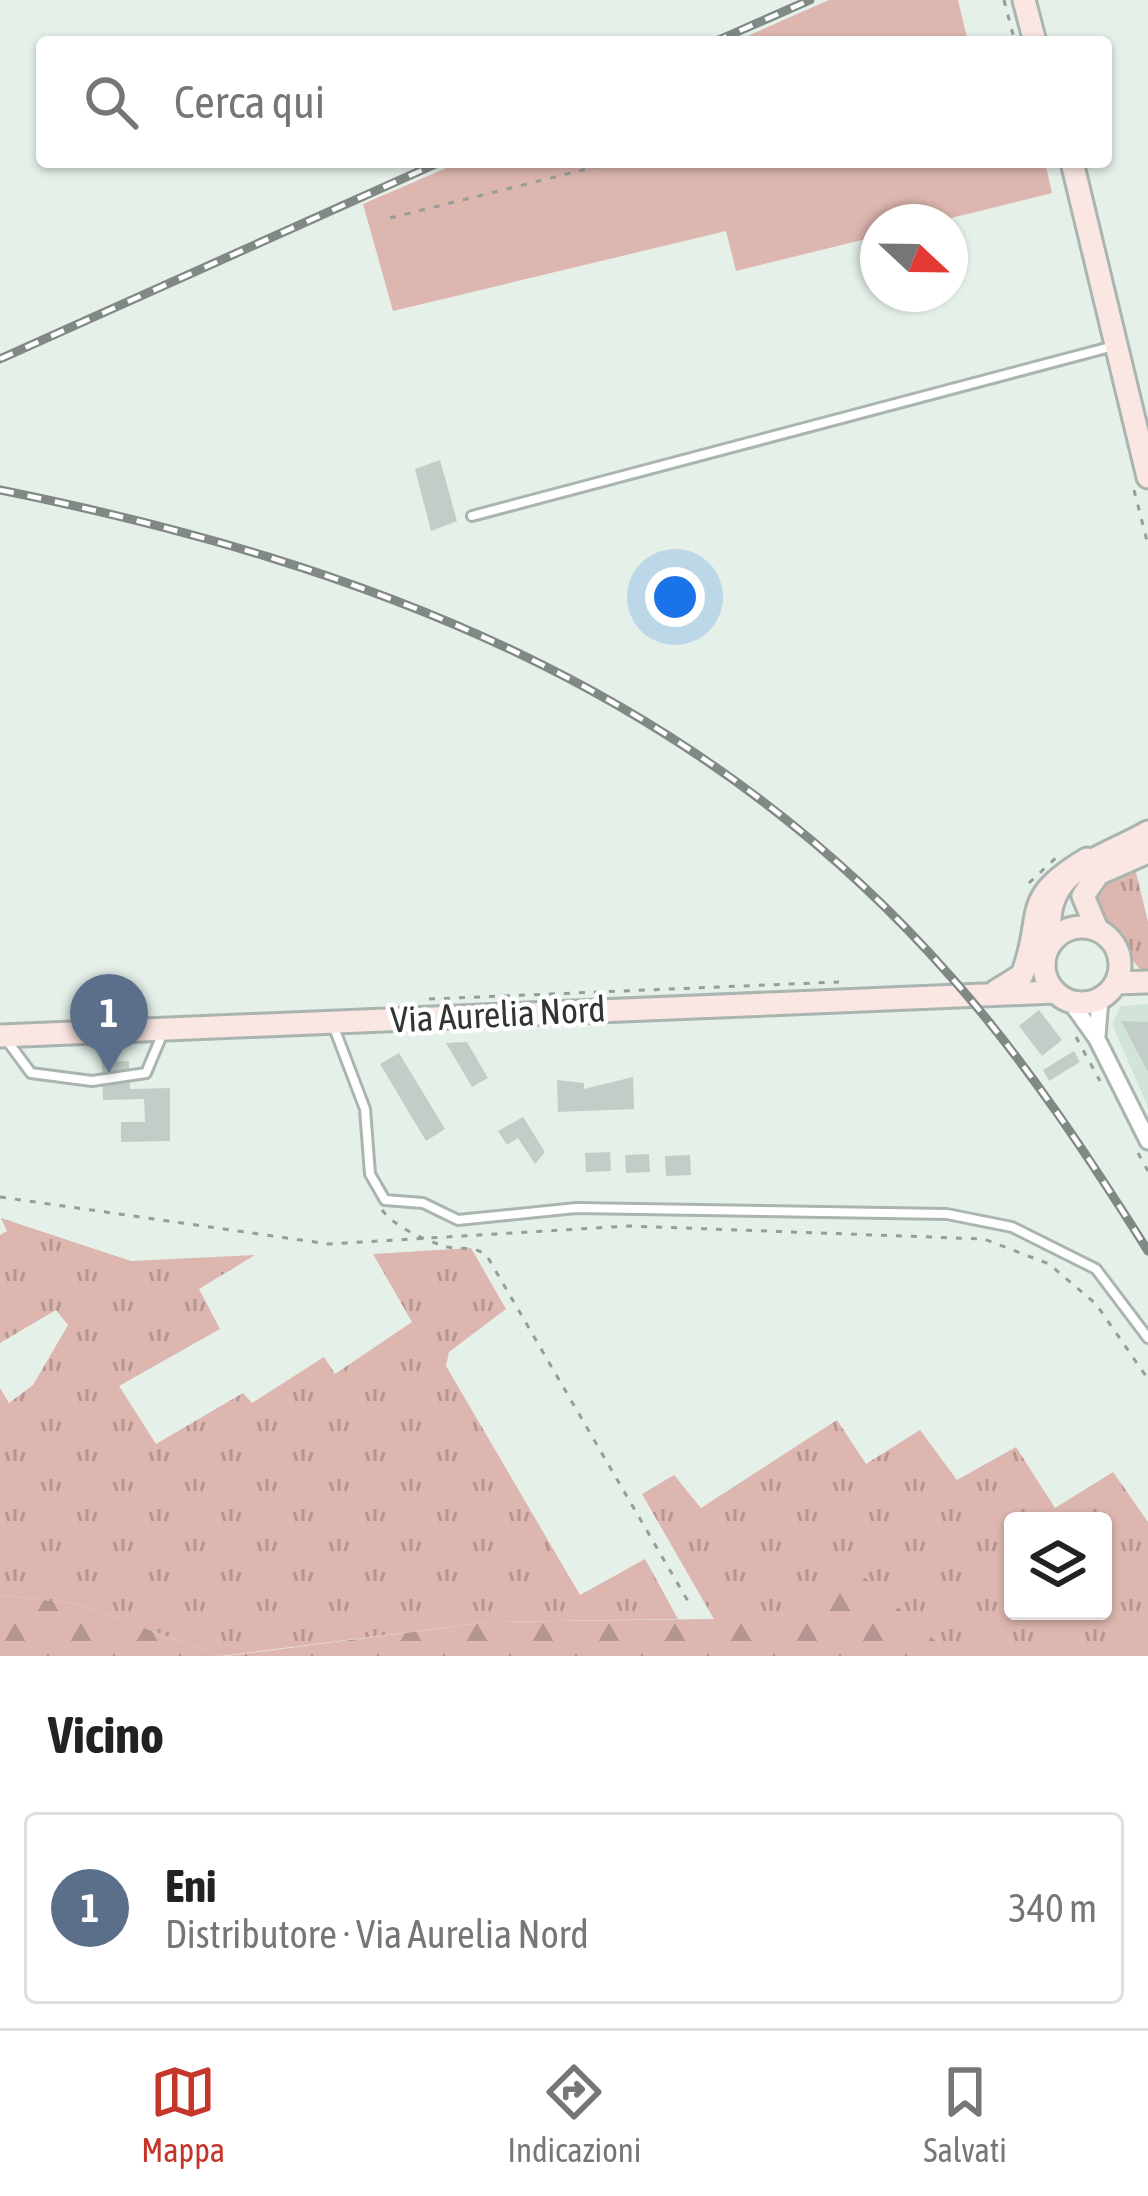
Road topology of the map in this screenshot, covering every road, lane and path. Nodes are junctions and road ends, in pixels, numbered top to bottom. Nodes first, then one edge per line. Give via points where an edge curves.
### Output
1 (1004, 0) edge
2 (1024, 0) edge
3 (1013, 36) edge
4 (1033, 36) edge
5 (591, 168) edge
6 (1073, 168) edge
7 (389, 218) dead end
8 (1115, 346) junction
9 (1140, 411) edge
10 (1148, 477) edge
11 (472, 516) dead end
12 (1148, 832) edge
13 (1148, 852) edge
14 (1081, 853) junction
15 (1026, 891) dead end
16 (1096, 929) junction
17 (1052, 942) junction
18 (855, 982) dead end
19 (1148, 982) edge
20 (996, 991) junction
21 (1108, 991) junction
22 (419, 999) dead end
23 (1064, 1006) junction
24 (331, 1021) junction
25 (164, 1029) junction
26 (2, 1036) edge
27 (1097, 1039) junction
28 (1104, 1089) dead end
29 (1140, 1141) edge
30 (1148, 1172) edge
31 (0, 1197) edge
32 (386, 1200) junction
33 (428, 1238) junction
34 (1148, 1339) edge
35 (1148, 1379) edge
36 (689, 1603) dead end

1 - 3 path
2 - 4 main road
5 - 7 path
6 - 8 main road
8 - 9 main road
8 - 11 lane
9 - 10 main road
12 - 14 main road
13 - 16 main road via 1090,882 1083,896
14 - 15 path via 1044,864
14 - 17 main road via 1058,893
14 - 20 main road via 1036,905 1022,975
16 - 17 main road via 1072,928
16 - 21 main road via 1116,946 1120,971
17 - 23 main road via 1044,962
18 - 22 path
19 - 21 main road
20 - 23 main road, Via Aurelia Nord
20 - 24 main road, Via Aurelia Nord
21 - 23 main road
21 - 27 street
23 - 27 street
23 - 28 path
24 - 25 main road, Via Aurelia Nord
24 - 32 lane via 365,1109 370,1174
25 - 26 main road, Via Aurelia Nord
25 - 26 lane via 146,1073 125,1080 31,1072
27 - 29 street
29 - 30 path
31 - 33 path via 329,1244
32 - 33 path via 381,1209 390,1220
32 - 34 lane via 423,1203 458,1220 576,1208 947,1214 1012,1226 1096,1269
33 - 35 path via 629,1226 984,1239 1049,1264 1080,1290
33 - 36 path via 487,1256

